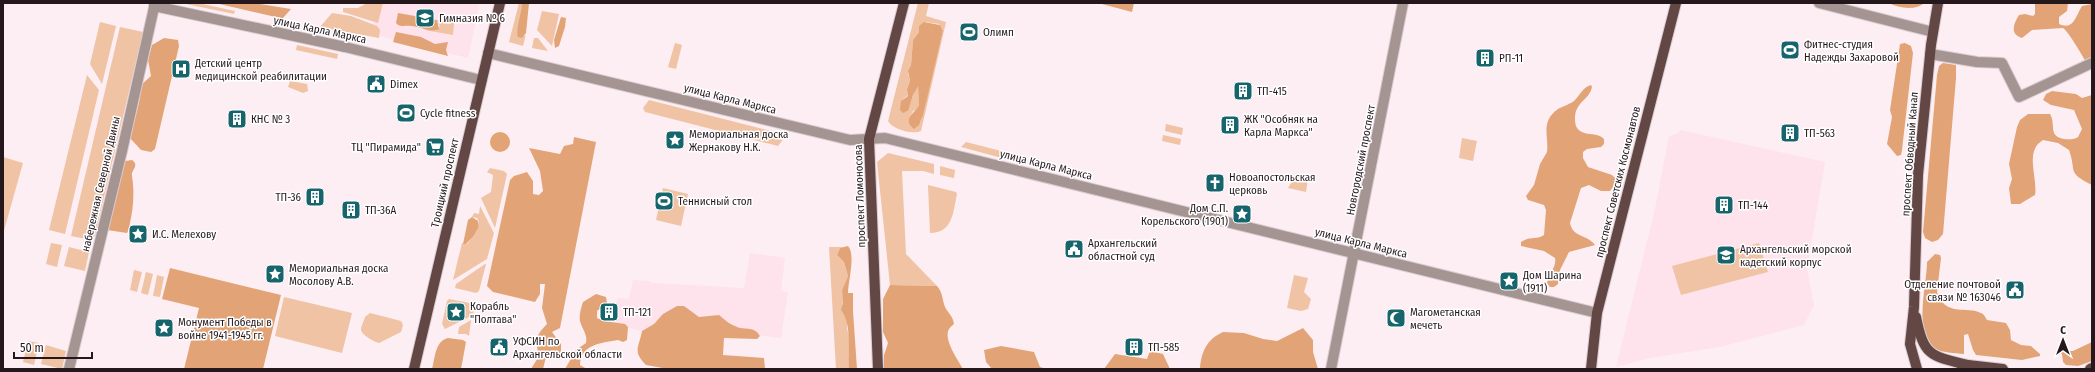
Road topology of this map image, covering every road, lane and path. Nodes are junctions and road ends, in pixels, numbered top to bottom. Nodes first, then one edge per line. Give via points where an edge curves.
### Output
1 (500, 3) edge
2 (904, 3) edge
3 (1403, 3) edge
4 (1676, 3) edge
5 (1819, 3) edge
6 (1938, 3) edge
7 (154, 5) edge
8 (1933, 32) junction
9 (488, 53) junction
10 (1930, 54) junction
11 (2092, 63) edge
12 (481, 80) junction
13 (869, 139) junction
14 (1355, 254) junction
15 (1914, 307) junction
16 (1597, 313) junction
17 (1964, 367) edge
18 (69, 369) edge
19 (414, 369) edge
20 (878, 369) edge
21 (1331, 369) edge
22 (1591, 369) edge
23 (1917, 369) edge
24 (2003, 369) edge

1 - 9 main road, Троицкий проспект
2 - 13 main road, проспект Ломоносова
3 - 14 street, Новгородский проспект
4 - 16 main road, проспект Советских Космонавтов
5 - 8 street
6 - 8 main road, проспект Обводный Канал
7 - 12 street, улица Карла Маркса
7 - 18 street, набережная Северной Двины
8 - 10 main road, проспект Обводный Канал
9 - 12 main road, Троицкий проспект
9 - 13 street, улица Карла Маркса via 844,139
10 - 11 street via 1977,62 2002,63 2019,97
10 - 15 main road, проспект Обводный Канал via 1918,175
12 - 19 main road, Троицкий проспект
13 - 14 street, улица Карла Маркса via 884,138
13 - 20 main road, проспект Ломоносова
14 - 16 street, улица Карла Маркса
14 - 21 street, Новгородский проспект
15 - 17 main road, проспект Обводный Канал via 1919,334 1928,351
15 - 23 main road, проспект Обводный Канал via 1910,344
16 - 22 main road, проспект Советских Космонавтов
17 - 24 main road, проспект Обводный Канал

